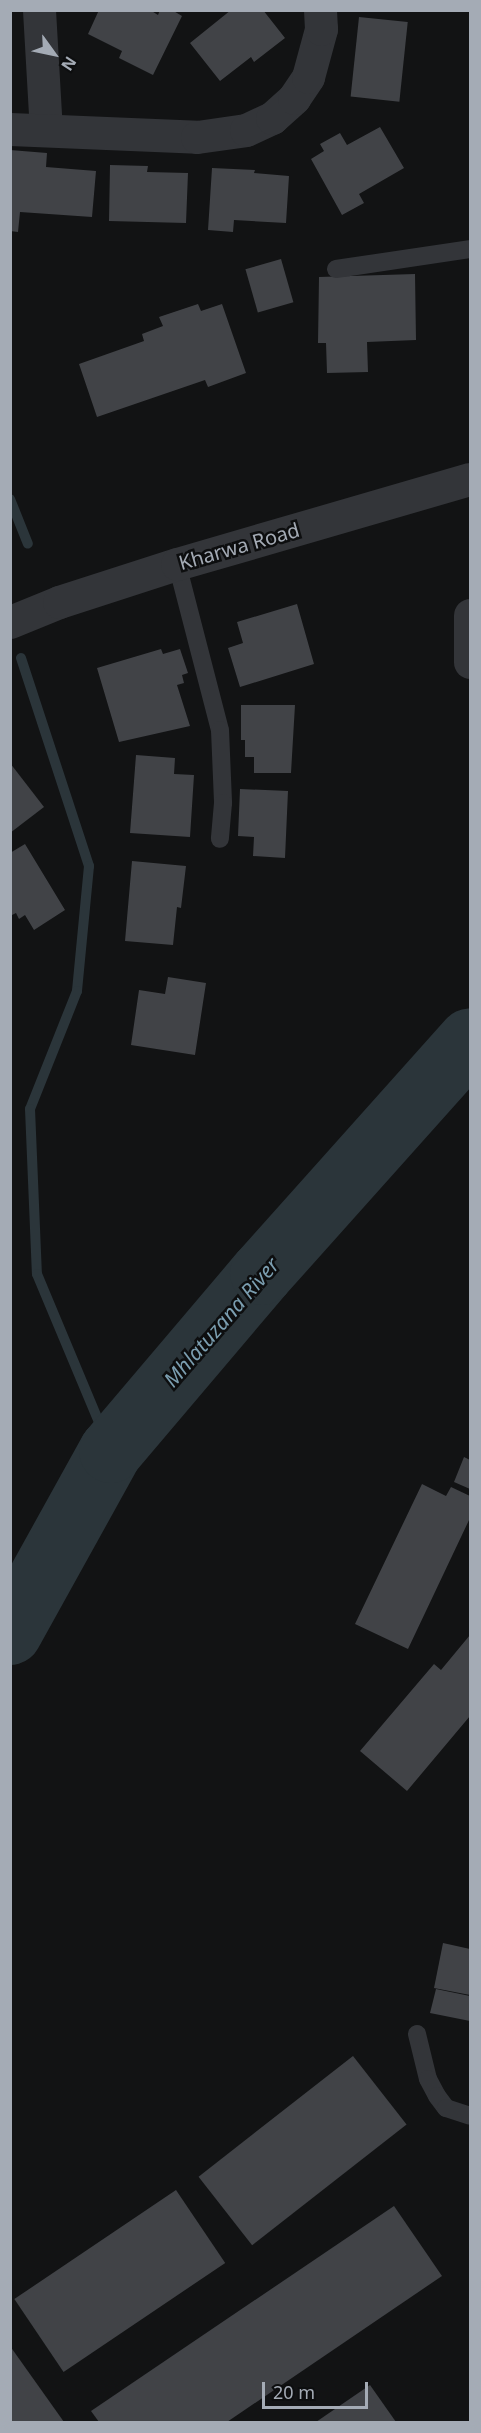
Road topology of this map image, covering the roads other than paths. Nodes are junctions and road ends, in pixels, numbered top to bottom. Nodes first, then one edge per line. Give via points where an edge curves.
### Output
1 (39, 10) edge
2 (320, 10) edge
3 (10, 129) edge
4 (46, 130) junction
5 (471, 249) edge
6 (336, 269) dead end
7 (471, 479) edge
8 (177, 564) junction
9 (471, 615) edge
10 (10, 622) edge
11 (471, 662) edge
12 (219, 839) dead end
13 (417, 2034) dead end
14 (471, 2116) edge

1 - 4 street
2 - 4 street via 321,29 308,77 294,98 272,118 246,130 197,137
3 - 4 street
5 - 6 lane
7 - 8 street, Kharwa Road
8 - 10 street, Kharwa Road
8 - 12 lane via 220,730
9 - 11 street
13 - 14 lane via 428,2079 437,2096 446,2108

